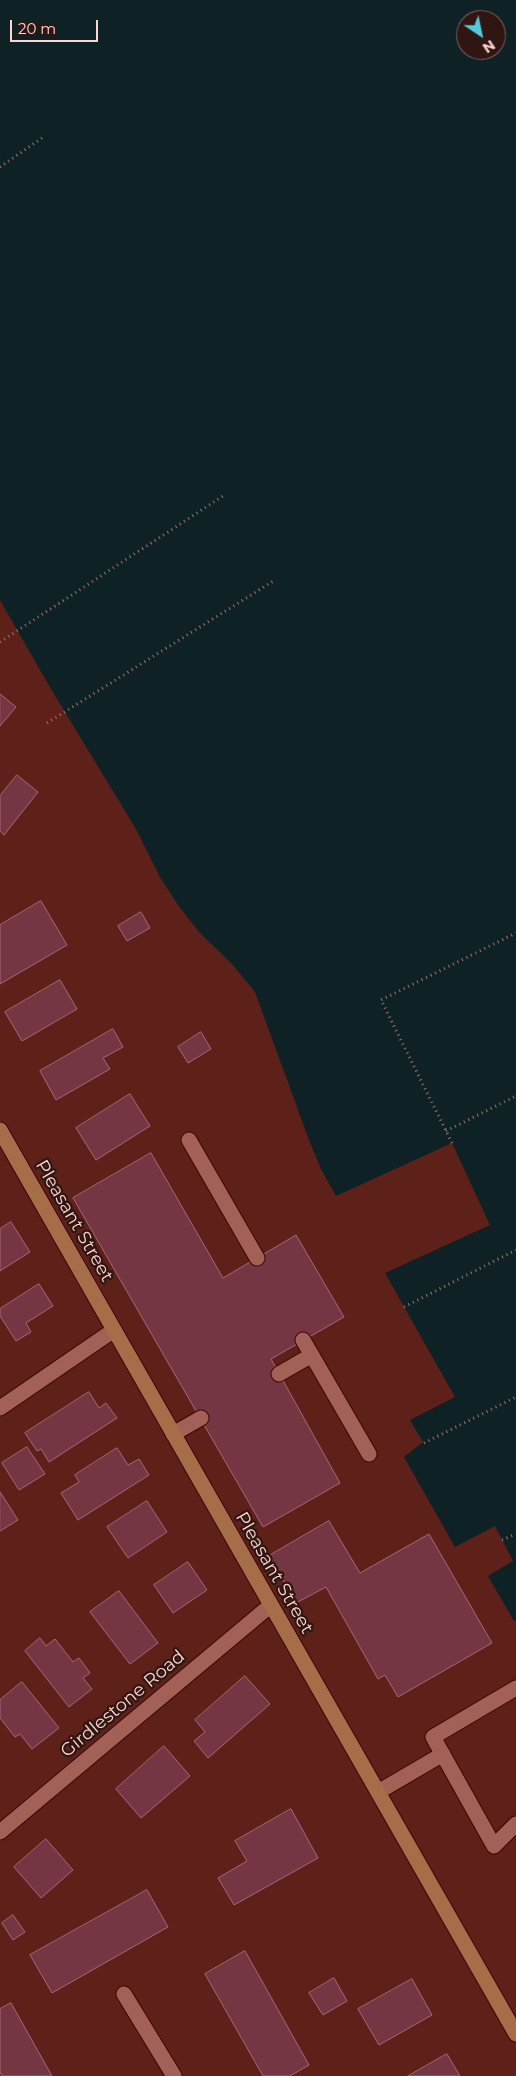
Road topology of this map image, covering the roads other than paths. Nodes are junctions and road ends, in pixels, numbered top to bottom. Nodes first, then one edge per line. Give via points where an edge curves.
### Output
1 (0, 1130) edge
2 (189, 1140) dead end
3 (257, 1258) dead end
4 (114, 1330) junction
5 (303, 1340) dead end
6 (312, 1355) junction
7 (279, 1374) dead end
8 (0, 1408) edge
9 (201, 1418) dead end
10 (173, 1434) junction
11 (369, 1454) dead end
12 (271, 1605) junction
13 (516, 1688) edge
14 (443, 1754) junction
15 (378, 1792) junction
16 (516, 1824) edge
17 (0, 1832) edge
18 (124, 1994) dead end
19 (516, 2034) edge
20 (174, 2076) edge

1 - 4 main road, Pleasant Street
2 - 3 street
4 - 8 street
4 - 10 main road, Pleasant Street
5 - 6 street
6 - 7 street
6 - 11 street
9 - 10 street
10 - 12 main road, Pleasant Street
12 - 15 main road, Pleasant Street
12 - 17 street, Girdlestone Road
13 - 14 street via 433,1738
14 - 15 street
14 - 16 street via 494,1846
15 - 19 main road, Pleasant Street
18 - 20 street

